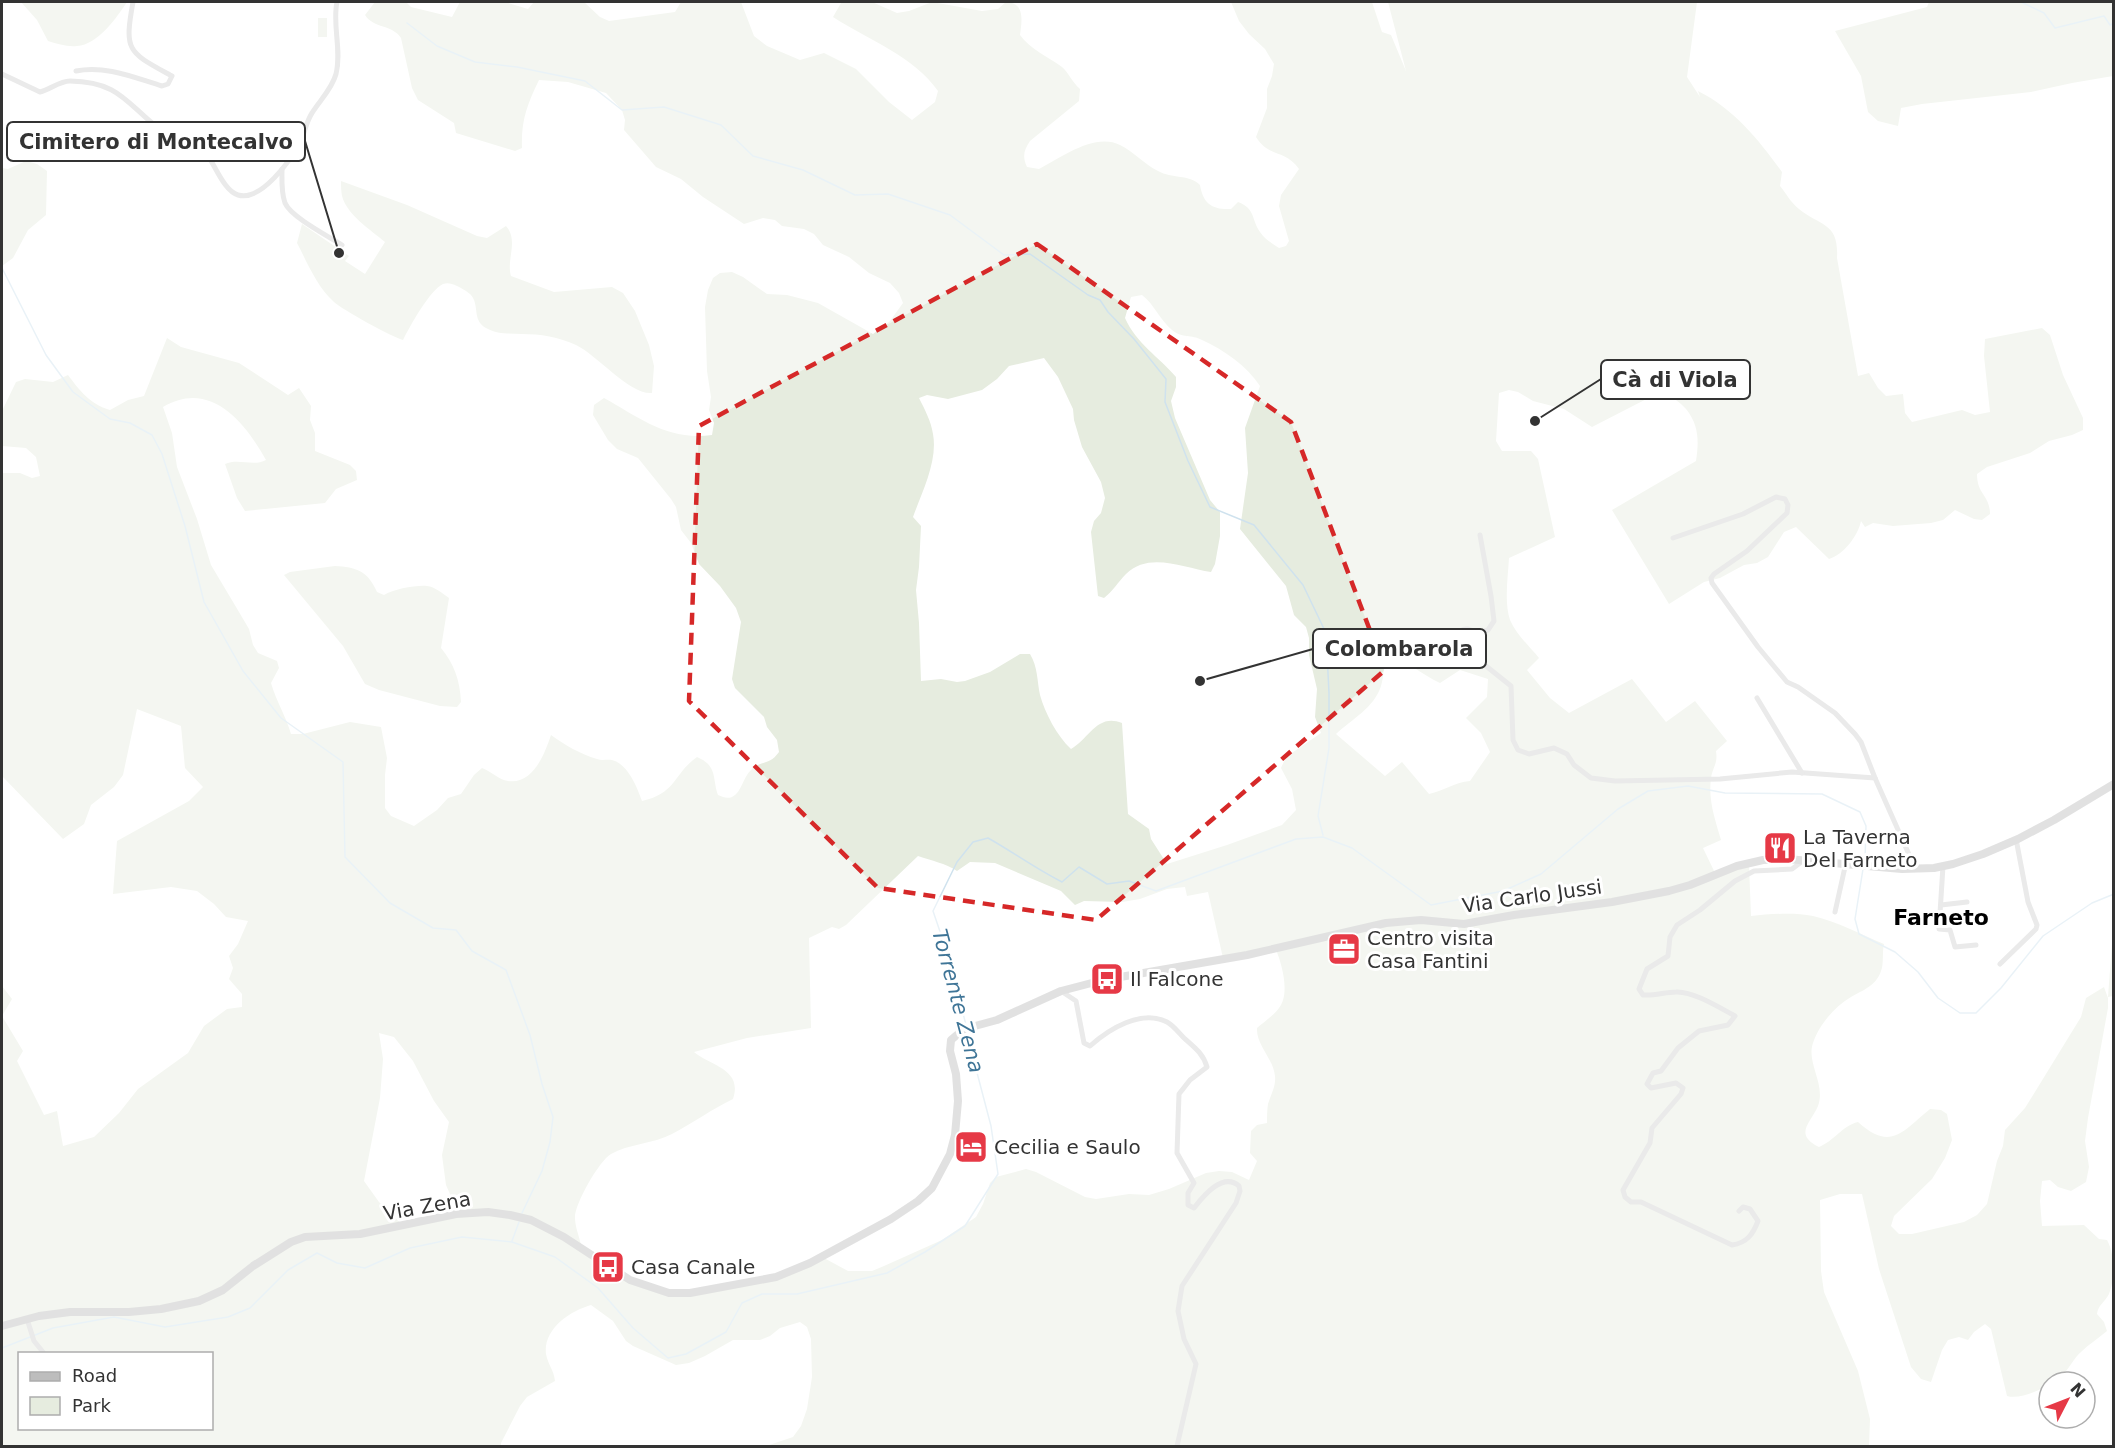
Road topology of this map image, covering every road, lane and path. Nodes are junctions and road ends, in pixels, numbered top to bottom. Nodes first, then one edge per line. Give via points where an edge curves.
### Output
1 (133, 2) edge
2 (337, 2) edge
3 (76, 71) dead end
4 (2, 74) edge
5 (282, 169) junction
6 (342, 245) dead end
7 (1480, 535) dead end
8 (1673, 538) dead end
9 (1757, 698) dead end
10 (1802, 773) junction
11 (1875, 778) junction
12 (2114, 784) edge
13 (2016, 839) junction
14 (1803, 860) junction
15 (1849, 866) junction
16 (1943, 866) junction
17 (1915, 868) junction
18 (1967, 902) dead end
19 (1941, 905) junction
20 (1835, 912) dead end
21 (1976, 945) dead end
22 (2000, 964) dead end
23 (1061, 991) junction
24 (982, 1024) joint
25 (1739, 1211) dead end
26 (29, 1322) junction
27 (2, 1326) edge
28 (43, 1352) dead end
29 (1177, 1446) edge

1 - 3 street via 128,28 130,46 147,63 172,76 168,84 162,86 94,69
2 - 5 street via 336,75
4 - 5 street via 40,92 69,81 114,90 156,127 201,147 228,189 237,195 260,191
5 - 6 street via 286,205
7 - 10 street via 1494,621 1488,630 1461,631 1457,641 1511,686 1513,740 1518,750 1529,754 1554,748 1567,754 1591,778 1615,781
8 - 11 street via 1743,514 1776,497 1785,500 1787,513 1747,551 1714,574 1712,583 1787,682 1835,713 1855,734
9 - 10 street
10 - 11 street
11 - 17 street
12 - 13 street, Via Carlo Jussi
13 - 16 street, Via Carlo Jussi
13 - 22 street via 2037,928
14 - 15 street, Via Carlo Jussi
14 - 23 street, Via Carlo Jussi via 1763,860 1669,891 1612,902 1464,924 1386,923 1248,955
14 - 25 street via 1792,869 1754,871 1677,925 1670,937 1668,956 1647,969 1639,989 1643,996 1678,992 1735,1016 1728,1025 1699,1031 1678,1048 1661,1071 1653,1073 1647,1084 1651,1088 1676,1083 1683,1088 1652,1128 1650,1143 1623,1190 1625,1197 1732,1245 1742,1244 1758,1221 1750,1209 1743,1207
15 - 17 street, Via Carlo Jussi
15 - 20 street
16 - 17 street, Via Carlo Jussi
16 - 19 street
18 - 19 street
19 - 21 street via 1939,929 1950,930 1955,947
23 - 24 street, Via Carlo Jussi
23 - 29 street via 1076,1001 1084,1043 1090,1046 1124,1023 1150,1018 1167,1022 1204,1056 1207,1067 1179,1094 1177,1153 1194,1183 1188,1193 1188,1205 1194,1208 1226,1180 1239,1186 1236,1203 1182,1286 1178,1311 1184,1339 1196,1364
24 - 26 street, Via Zena via 951,1040 958,1101 955,1135 932,1188 871,1230 776,1277 690,1293 669,1293 630,1281 536,1223 488,1212 456,1214 360,1234 305,1237 253,1266 224,1290 200,1301 129,1312 70,1312
26 - 27 street, Via Zena
26 - 28 street via 34,1341

